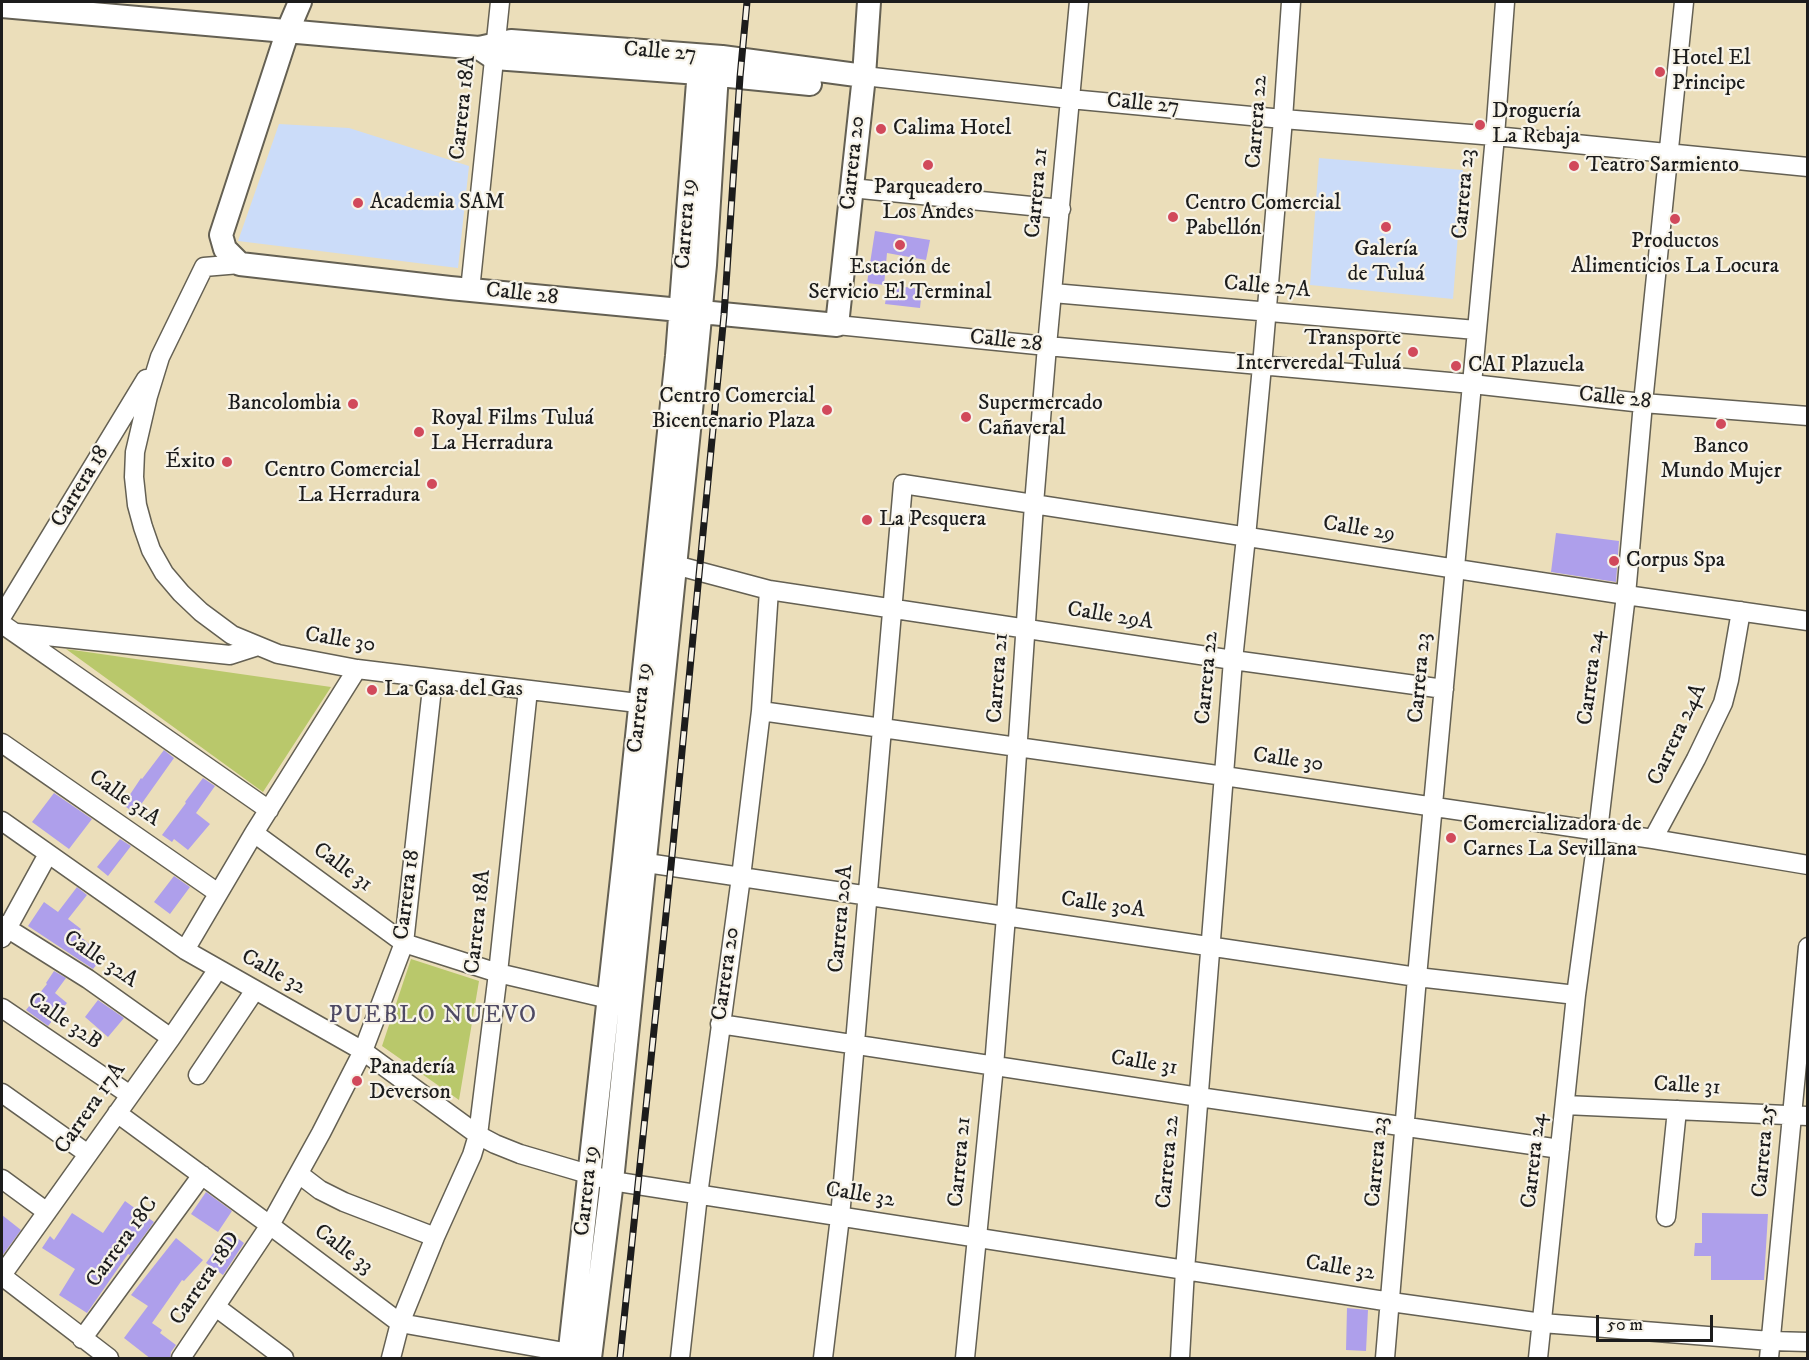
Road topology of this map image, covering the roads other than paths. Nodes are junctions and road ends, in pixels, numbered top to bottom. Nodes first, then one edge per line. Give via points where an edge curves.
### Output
1 (300, 2) edge
2 (500, 2) edge
3 (869, 2) edge
4 (1080, 2) edge
5 (1291, 2) edge
6 (1505, 2) edge
7 (1684, 2) edge
8 (2, 6) edge
9 (80, 7) edge
10 (288, 30) junction
11 (489, 50) junction
12 (709, 65) junction
13 (863, 83) junction
14 (1070, 99) junction
15 (1283, 119) junction
16 (1494, 136) junction
17 (1669, 153) junction
18 (1808, 167) edge
19 (851, 188) junction
20 (1060, 209) junction
21 (240, 264) junction
22 (470, 290) junction
23 (1053, 293) junction
24 (690, 312) junction
25 (1266, 312) junction
26 (837, 325) junction
27 (1476, 330) junction
28 (1047, 346) junction
29 (160, 357) junction
30 (1262, 366) junction
31 (1472, 384) junction
32 (1643, 403) junction
33 (1808, 416) edge
34 (903, 484) joint
35 (1034, 504) junction
36 (1246, 537) junction
37 (675, 565) junction
38 (1455, 569) junction
39 (769, 590) junction
40 (1626, 595) junction
41 (892, 609) junction
42 (1740, 611) junction
43 (2, 616) edge
44 (1808, 621) edge
45 (7, 628) edge
46 (1026, 629) junction
47 (258, 646) junction
48 (1233, 660) junction
49 (357, 669) junction
50 (433, 679) junction
51 (1444, 689) junction
52 (528, 690) junction
53 (651, 705) junction
54 (761, 711) junction
55 (881, 729) junction
56 (2, 743) edge
57 (1018, 748) junction
58 (1224, 776) junction
59 (1432, 807) junction
60 (269, 810) junction
61 (2, 821) edge
62 (1598, 831) junction
63 (254, 832) junction
64 (1653, 839) junction
65 (48, 854) junction
66 (635, 862) junction
67 (1808, 865) edge
68 (741, 877) junction
69 (218, 893) junction
70 (869, 896) junction
71 (1006, 916) junction
72 (3, 930) edge
73 (404, 943) junction
74 (1211, 946) junction
75 (1808, 947) edge
76 (185, 950) junction
77 (218, 969) junction
78 (498, 974) junction
79 (1417, 977) junction
80 (255, 990) junction
81 (1576, 995) junction
82 (609, 999) junction
83 (2, 1008) edge
84 (720, 1024) junction
85 (171, 1038) junction
86 (854, 1043) junction
87 (363, 1051) junction
88 (994, 1065) junction
89 (198, 1075) dead end
90 (2, 1093) edge
91 (130, 1095) junction
92 (1199, 1097) junction
93 (1565, 1105) junction
94 (1677, 1110) junction
95 (117, 1113) junction
96 (1800, 1116) edge
97 (1405, 1127) junction
98 (478, 1135) junction
99 (1560, 1149) junction
100 (88, 1154) junction
101 (298, 1174) junction
102 (590, 1174) junction
103 (202, 1175) junction
104 (2, 1179) edge
105 (612, 1181) junction
106 (698, 1196) junction
107 (47, 1212) junction
108 (840, 1217) junction
109 (1666, 1217) dead end
110 (270, 1226) junction
111 (435, 1237) junction
112 (978, 1238) junction
113 (1185, 1270) junction
114 (2, 1276) edge
115 (1391, 1302) junction
116 (216, 1307) junction
117 (400, 1323) junction
118 (1542, 1323) junction
119 (82, 1339) junction
120 (1808, 1342) edge
121 (1770, 1350) edge
122 (576, 1357) edge
123 (109, 1359) edge
124 (182, 1359) edge
125 (284, 1359) edge
126 (391, 1359) edge
127 (680, 1359) edge
128 (823, 1359) edge
129 (965, 1359) edge
130 (1180, 1359) edge
131 (1385, 1359) edge
132 (1538, 1359) edge

1 - 10 main road
2 - 11 street, Carrera 18A
3 - 13 main road, Carrera 20
4 - 14 street, Carrera 21
5 - 15 street, Carrera 22
6 - 16 street, Carrera 23
7 - 17 street, Carrera 24
8 - 9 main road, Calle 27
9 - 10 main road, Calle 27
10 - 11 main road, Calle 27
10 - 21 main road via 221,235 225,249
11 - 12 main road, Calle 27 via 511,41
11 - 22 street, Carrera 18A
12 - 13 main road, Calle 27
12 - 24 main road, Carrera 19 via 708,222
13 - 14 street, Calle 27
13 - 19 main road, Carrera 20
14 - 15 street, Calle 27
14 - 20 street, Carrera 21
15 - 16 street, Calle 27
15 - 25 street, Carrera 22
16 - 17 street, Calle 27
16 - 27 street, Carrera 23
17 - 18 street, Calle 27
17 - 32 street, Carrera 24
19 - 20 street
19 - 26 main road, Carrera 20
20 - 23 street, Carrera 21
21 - 22 main road, Calle 28
21 - 29 street via 204,267
22 - 24 main road, Calle 28
23 - 25 street, Calle 27A
23 - 28 street, Carrera 21
24 - 26 main road, Calle 28
24 - 37 main road, Carrera 19
24 - 53 main road, Carrera 19
25 - 27 street, Calle 27A
25 - 30 street, Carrera 22
26 - 28 street, Calle 28
27 - 31 street, Carrera 23
28 - 30 street, Calle 28
28 - 35 street, Carrera 21
29 - 43 street, Carrera 18
29 - 47 street, Calle 30 via 135,452 134,477 142,527 164,573 181,593 232,635
30 - 31 street, Calle 28
30 - 36 street, Carrera 22
31 - 32 street, Calle 28
31 - 38 street, Carrera 23
32 - 33 street, Calle 28
32 - 40 street, Carrera 24
34 - 35 street, Calle 29
34 - 41 street, Carrera 20A
35 - 36 street, Calle 29
35 - 46 street, Carrera 21
36 - 38 street, Calle 29
36 - 48 street, Carrera 22
37 - 39 street, Calle 29A
37 - 53 main road, Carrera 19
38 - 40 street, Calle 29
38 - 51 street, Carrera 23
39 - 41 street, Calle 29A
39 - 54 street, Carrera 20
40 - 42 street, Calle 29
40 - 62 street, Carrera 24
41 - 46 street, Calle 29A
41 - 55 street, Carrera 20A
42 - 44 street, Calle 29
42 - 64 street, Carrera 24A via 1723,703
45 - 47 street via 230,655
45 - 60 street
46 - 48 street, Calle 29A
46 - 57 street, Carrera 21
47 - 49 street, Calle 30 via 290,657
48 - 51 street, Calle 29A
48 - 58 street, Carrera 22
49 - 50 street, Calle 30
49 - 60 street
50 - 52 street, Calle 30
50 - 73 street, Carrera 18
51 - 59 street, Carrera 23
52 - 53 street, Calle 30
52 - 78 street, Carrera 18A
53 - 66 main road, Carrera 19
54 - 55 street, Calle 30
54 - 68 street, Carrera 20
55 - 57 street, Calle 30
55 - 70 street, Carrera 20A
56 - 69 street, Calle 31A
57 - 58 street, Calle 30
57 - 71 street, Carrera 21
58 - 59 street, Calle 30
58 - 74 street, Carrera 22
59 - 62 street, Calle 30
59 - 79 street, Carrera 23
60 - 63 street
61 - 65 street, Calle 32
62 - 64 street, Calle 30
62 - 81 street, Carrera 24
63 - 69 street
63 - 73 street, Calle 31
64 - 67 street, Calle 30
65 - 72 street
65 - 76 street, Calle 32
66 - 68 street, Calle 30A
66 - 82 main road, Carrera 19
66 - 105 main road, Carrera 19
68 - 70 street, Calle 30A
68 - 84 street, Carrera 20
69 - 76 street
70 - 71 street, Calle 30A
70 - 86 street, Carrera 20A
71 - 74 street, Calle 30A
71 - 88 street, Carrera 21
72 - 85 street, Calle 32A via 88,979
73 - 78 street, Calle 31
73 - 87 street, Carrera 18
74 - 79 street, Calle 30A
74 - 92 street, Carrera 22
75 - 96 street, Carrera 25
76 - 77 street, Calle 32
77 - 80 street, Calle 32
77 - 85 street, Carrera 17A
78 - 82 street, Calle 31
78 - 98 street, Carrera 18A
79 - 81 street, Calle 30A
79 - 97 street, Carrera 23
80 - 87 street, Calle 32
80 - 89 street
81 - 93 street, Carrera 24
82 - 102 main road, Carrera 19
83 - 91 street, Calle 32B
84 - 86 street, Calle 31
84 - 106 street, Carrera 20
85 - 91 street, Carrera 17A
86 - 88 street, Calle 31
86 - 108 street, Carrera 20A
87 - 98 street, Calle 32
87 - 101 street, Carrera 18
88 - 92 street, Calle 31
88 - 112 street, Carrera 21
90 - 100 street
91 - 95 street, Carrera 17A
92 - 97 street, Calle 31
92 - 113 street, Carrera 22
93 - 94 street, Calle 31
93 - 99 street, Carrera 24
94 - 96 street, Calle 31
94 - 109 street
95 - 100 street, Carrera 17A
95 - 103 street, Calle 33
96 - 121 street, Carrera 25
97 - 99 street, Calle 31
97 - 115 street, Carrera 23
98 - 102 street, Calle 32 via 520,1154
98 - 111 street, Carrera 18A
99 - 118 street, Carrera 24
100 - 107 street, Carrera 17A
101 - 110 street, Carrera 18
101 - 111 street via 344,1202
102 - 105 street, Calle 32
102 - 122 main road, Carrera 19
103 - 110 street, Calle 33
103 - 119 street, Carrera 18C
104 - 107 street
105 - 106 street, Calle 32
105 - 122 main road, Carrera 19
106 - 108 street, Calle 32
106 - 127 street, Carrera 20
107 - 114 street, Carrera 17A
108 - 112 street, Calle 32
108 - 128 street, Carrera 20A
110 - 116 street, Carrera 18D
110 - 117 street, Calle 33
111 - 117 street, Carrera 18A
112 - 113 street, Calle 32
112 - 129 street, Carrera 21
113 - 115 street, Calle 32
113 - 130 street, Carrera 22
114 - 119 street
115 - 118 street, Calle 32
115 - 131 street, Carrera 23
116 - 124 street, Carrera 18D
116 - 125 street
117 - 122 street, Calle 33
117 - 126 street, Carrera 18A
118 - 121 street, Calle 32
118 - 132 street, Carrera 24
119 - 123 street
120 - 121 street, Calle 32

